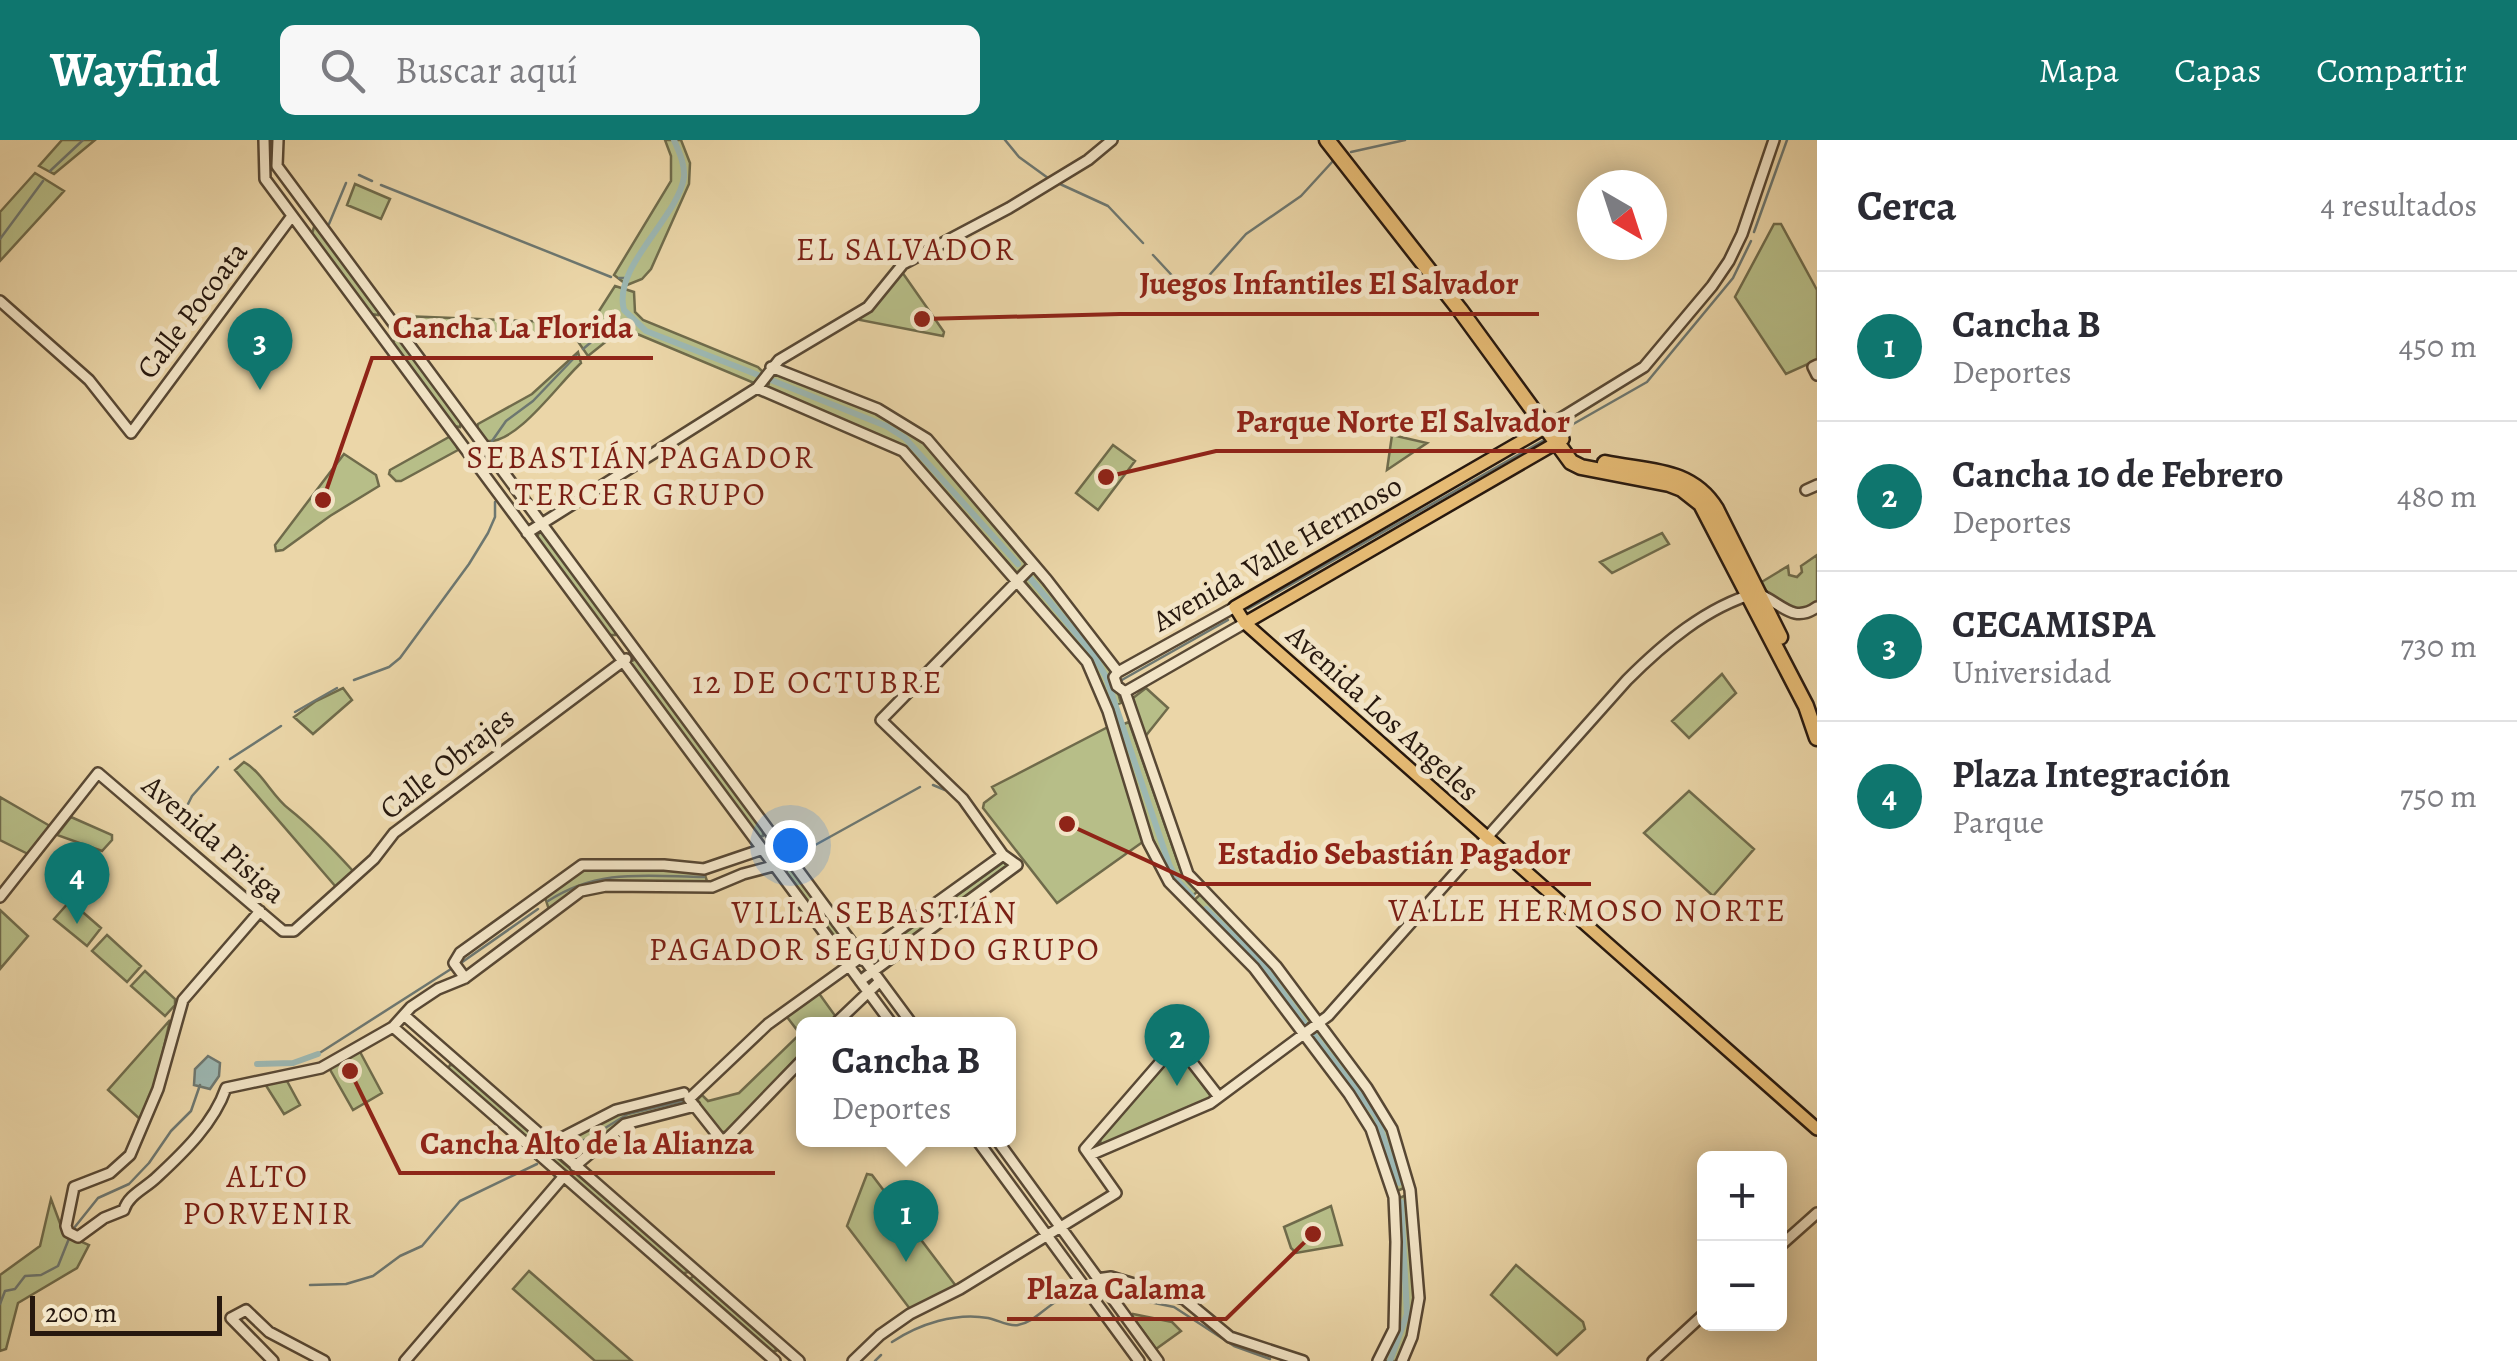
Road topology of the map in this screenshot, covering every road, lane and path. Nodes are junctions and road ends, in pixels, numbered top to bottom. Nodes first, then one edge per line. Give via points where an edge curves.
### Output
1 (264, 140) edge
2 (278, 140) edge
3 (1112, 140) edge
4 (1327, 140) edge
5 (1335, 140) edge
6 (1774, 140) edge
7 (292, 216) junction
8 (314, 216) junction
9 (300, 227) junction
10 (1, 303) edge
11 (771, 367) junction
12 (757, 388) junction
13 (1550, 424) junction
14 (1560, 441) junction
15 (540, 523) junction
16 (527, 533) junction
17 (1033, 564) junction
18 (1018, 579) junction
19 (1751, 594) junction
20 (1236, 606) junction
21 (1817, 607) edge
22 (1245, 623) junction
23 (636, 651) junction
24 (623, 661) junction
25 (1118, 672) junction
26 (1125, 692) junction
27 (1118, 708) junction
28 (1817, 709) edge
29 (1122, 721) junction
30 (1817, 738) edge
31 (771, 833) junction
32 (1487, 840) junction
33 (762, 847) junction
34 (1003, 855) junction
35 (792, 861) junction
36 (777, 867) junction
37 (0, 897) edge
38 (260, 911) junction
39 (300, 926) joint
40 (863, 957) junction
41 (848, 965) junction
42 (460, 971) junction
43 (873, 971) junction
44 (880, 981) junction
45 (864, 986) junction
46 (404, 1015) junction
47 (840, 1017) edge
48 (887, 1017) edge
49 (907, 1017) edge
50 (1317, 1024) junction
51 (393, 1027) junction
52 (1304, 1034) junction
53 (796, 1066) edge
54 (1219, 1097) junction
55 (690, 1100) junction
56 (1817, 1129) edge
57 (550, 1144) junction
58 (983, 1147) edge
59 (1002, 1147) edge
60 (1087, 1152) junction
61 (537, 1153) junction
62 (575, 1166) junction
63 (564, 1176) junction
64 (1817, 1213) edge
65 (1062, 1226) junction
66 (1048, 1236) junction
67 (1786, 1241) edge
68 (1100, 1278) junction
69 (1084, 1283) junction
70 (1122, 1309) junction
71 (1108, 1319) junction
72 (1697, 1321) edge
73 (1660, 1359) edge
74 (273, 1361) edge
75 (324, 1361) edge
76 (405, 1361) edge
77 (775, 1361) edge
78 (799, 1361) edge
79 (853, 1361) edge
80 (1139, 1361) edge
81 (1158, 1361) edge
82 (1303, 1361) edge
83 (1378, 1361) edge
84 (1402, 1361) edge

1 - 7 street via 266,179
2 - 8 street via 277,166
3 - 11 street via 1023,200 903,264 868,307
4 - 13 highway
5 - 13 highway
6 - 13 street, Avenida Valle Hermoso via 1742,234 1712,286 1632,377
7 - 9 street
7 - 10 street, Calle Pocoata via 131,433 89,380
8 - 9 street
8 - 15 street
9 - 16 street
11 - 12 street
11 - 17 street via 878,409 927,440
12 - 15 street
12 - 18 street via 903,451
13 - 14 highway
13 - 20 main road, Avenida Valle Hermoso
14 - 19 highway via 1581,467 1669,484 1693,496
14 - 22 main road, Avenida Valle Hermoso
15 - 16 street
15 - 23 street
16 - 24 street
17 - 18 street
17 - 25 street
18 - 27 street
18 - 34 street via 881,720 963,799
19 - 21 street via 1793,614
19 - 28 highway
19 - 30 highway
19 - 32 street via 1656,651
20 - 22 main road, Avenida Los Angeles
20 - 25 street, Avenida Valle Hermoso
22 - 26 street, Avenida Valle Hermoso
22 - 32 main road, Avenida Los Angeles
23 - 24 street, Calle Obrajes
23 - 31 street
24 - 33 street
24 - 39 street, Calle Obrajes via 394,833 374,860
25 - 26 street via 1117,686
26 - 27 street
27 - 29 street
27 - 29 street
29 - 50 street via 1188,874 1276,966
29 - 52 street via 1148,842 1169,882 1254,968
31 - 33 street
31 - 35 street
32 - 50 street
32 - 56 main road, Avenida Los Angeles
33 - 36 street
33 - 42 street via 704,870 582,866 460,953
34 - 40 street
34 - 43 street via 1017,865
35 - 36 street
35 - 40 street
36 - 41 street
36 - 42 street via 712,886 581,891
37 - 38 street, Avenida Pisiga via 98,773
38 - 39 street, Avenida Pisiga via 283,931
38 - 51 street via 183,1000 135,1147 110,1173 74,1188 68,1232 78,1238 124,1210 128,1198 199,1133 226,1088 304,1074
40 - 41 street
40 - 43 street
41 - 45 street
41 - 55 street via 768,1024
42 - 46 street
43 - 44 street
43 - 45 street
44 - 45 street
44 - 49 street
45 - 47 street
45 - 48 street
46 - 51 street
46 - 57 street
50 - 52 street
50 - 84 street via 1374,1098 1399,1147 1410,1190 1418,1314
51 - 61 street
52 - 54 street
52 - 83 street via 1372,1129 1394,1197 1396,1319
53 - 55 street via 723,1142
54 - 60 street
54 - 60 street via 1177,1043
55 - 57 street via 616,1110
55 - 62 street via 625,1124
57 - 61 street
57 - 62 street
58 - 66 street
59 - 65 street
60 - 65 street via 1116,1193
61 - 63 street
62 - 78 street
63 - 76 street
63 - 77 street
64 - 67 street
65 - 66 street
65 - 68 street
66 - 69 street
66 - 79 street via 910,1314
68 - 69 street
68 - 70 street
68 - 82 street via 1184,1299 1230,1337
69 - 71 street
70 - 71 street
70 - 81 street
71 - 80 street
72 - 73 street
74 - 75 street via 231,1318 246,1310 269,1332

